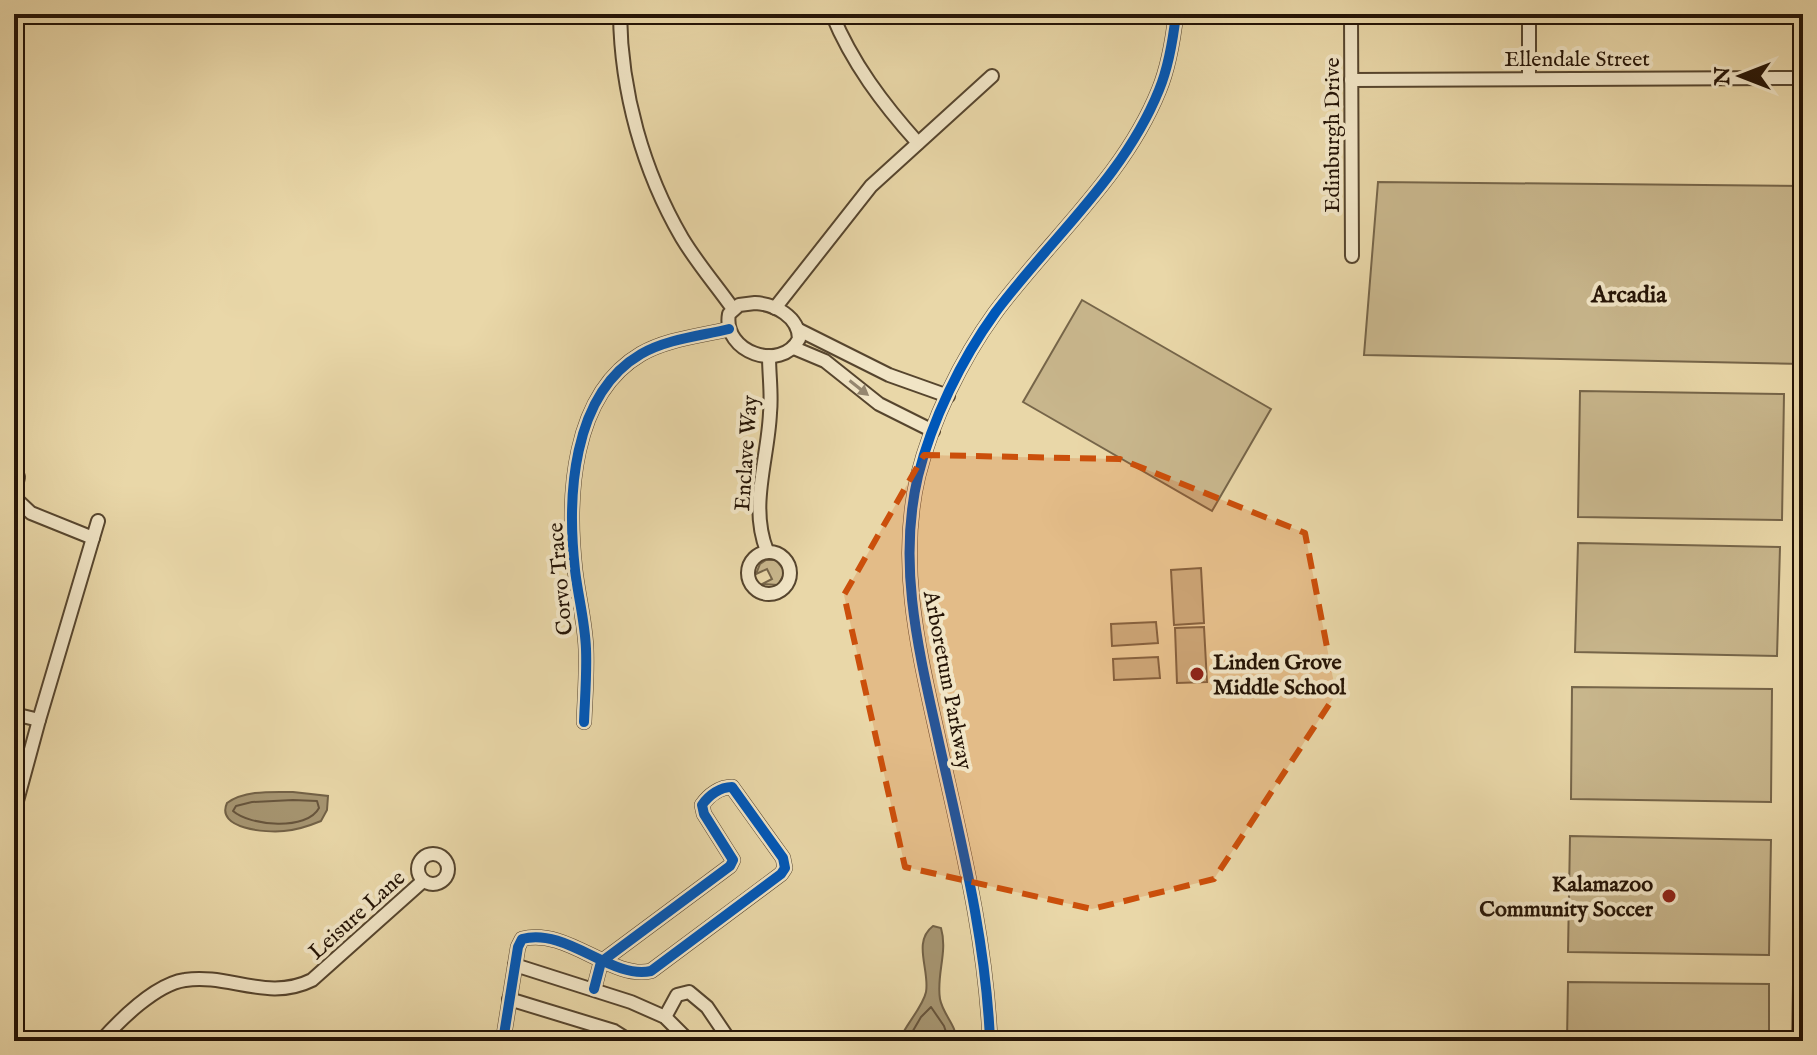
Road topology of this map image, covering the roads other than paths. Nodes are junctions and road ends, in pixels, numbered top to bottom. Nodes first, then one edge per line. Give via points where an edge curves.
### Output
1 (620, 14) edge
2 (832, 14) edge
3 (1176, 14) edge
4 (1351, 14) edge
5 (1529, 14) edge
6 (992, 76) dead end
7 (1529, 78) junction
8 (1803, 78) edge
9 (1351, 80) junction
10 (918, 143) junction
11 (1352, 256) dead end
12 (775, 308) junction
13 (733, 309) junction
14 (729, 329) junction
15 (799, 330) junction
16 (794, 348) junction
17 (769, 356) junction
18 (948, 396) junction
19 (933, 431) junction
20 (14, 466) edge
21 (14, 497) edge
22 (98, 521) dead end
23 (93, 538) junction
24 (767, 551) dead end
25 (14, 714) edge
26 (39, 720) junction
27 (584, 722) dead end
28 (14, 812) edge
29 (423, 881) dead end
30 (601, 962) junction
31 (515, 965) junction
32 (594, 989) junction
33 (509, 999) junction
34 (665, 1017) junction
35 (101, 1041) edge
36 (503, 1041) edge
37 (630, 1041) edge
38 (689, 1041) edge
39 (730, 1041) edge
40 (990, 1041) edge

1 - 13 street via 639,141 682,238
2 - 10 street via 861,72
3 - 18 street, Arboretum Parkway via 1159,92 1127,151 995,314
4 - 9 street, Edinburgh Drive
5 - 7 street
6 - 10 street
7 - 8 street, Ellendale Street
7 - 9 street, Ellendale Street
9 - 11 street, Edinburgh Drive
10 - 12 street via 871,186
12 - 13 street via 755,303
12 - 15 street
13 - 14 street
14 - 17 street via 742,347
14 - 27 street, Corvo Trace via 662,345 627,364 604,388 588,421 572,525 586,646
15 - 16 street
15 - 18 street via 889,375
16 - 17 street
16 -> 19 street via 825,361 879,404
17 - 24 street, Enclave Way via 770,414 759,485 760,532
18 - 19 street, Arboretum Parkway
19 - 40 street, Arboretum Parkway via 918,476 911,527 911,598 972,895
20 - 21 street
21 - 23 street via 31,513
22 - 23 street
23 - 26 street
25 - 26 street
26 - 28 street
29 - 35 street, Leisure Lane via 299,987 184,980 159,990
30 - 30 street via 730,866 733,860 702,805 724,787 732,787 783,858 781,874 651,971
30 - 31 street via 589,951 536,935 522,939
30 - 32 street
31 - 32 street
31 - 33 street
32 - 34 street
33 - 36 street
33 - 37 street via 614,1031
34 - 38 street
34 - 39 street via 677,995 689,992 707,1007

